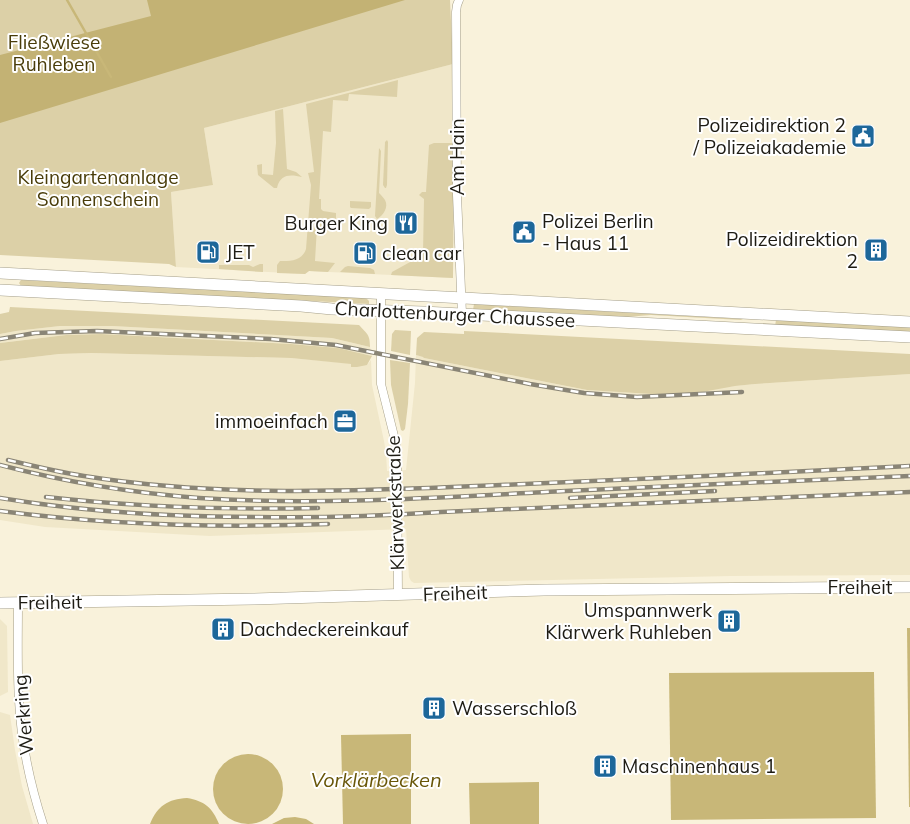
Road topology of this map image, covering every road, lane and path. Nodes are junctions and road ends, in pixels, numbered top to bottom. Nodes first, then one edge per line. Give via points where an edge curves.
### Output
1 (459, 0) edge
2 (0, 273) edge
3 (0, 290) edge
4 (382, 293) junction
5 (461, 298) junction
6 (381, 311) junction
7 (462, 314) junction
8 (910, 322) edge
9 (910, 338) edge
10 (910, 587) edge
11 (398, 595) junction
12 (0, 603) edge
13 (18, 603) junction
14 (43, 824) edge

1 - 5 street, Am Hain via 456,5 457,186
2 - 4 main road, Charlottenburger Chaussee
3 - 6 main road, Charlottenburger Chaussee
4 - 5 main road, Charlottenburger Chaussee
4 - 6 street, Klärwerkstraße
5 - 7 street, Am Hain
5 - 8 main road, Charlottenburger Chaussee
6 - 7 main road, Charlottenburger Chaussee
6 - 11 street, Klärwerkstraße via 380,384 397,455
7 - 9 main road, Charlottenburger Chaussee
10 - 11 main road, Freiheit via 639,588
11 - 13 main road, Freiheit
12 - 13 main road, Freiheit
13 - 14 street, Werkring via 23,736

